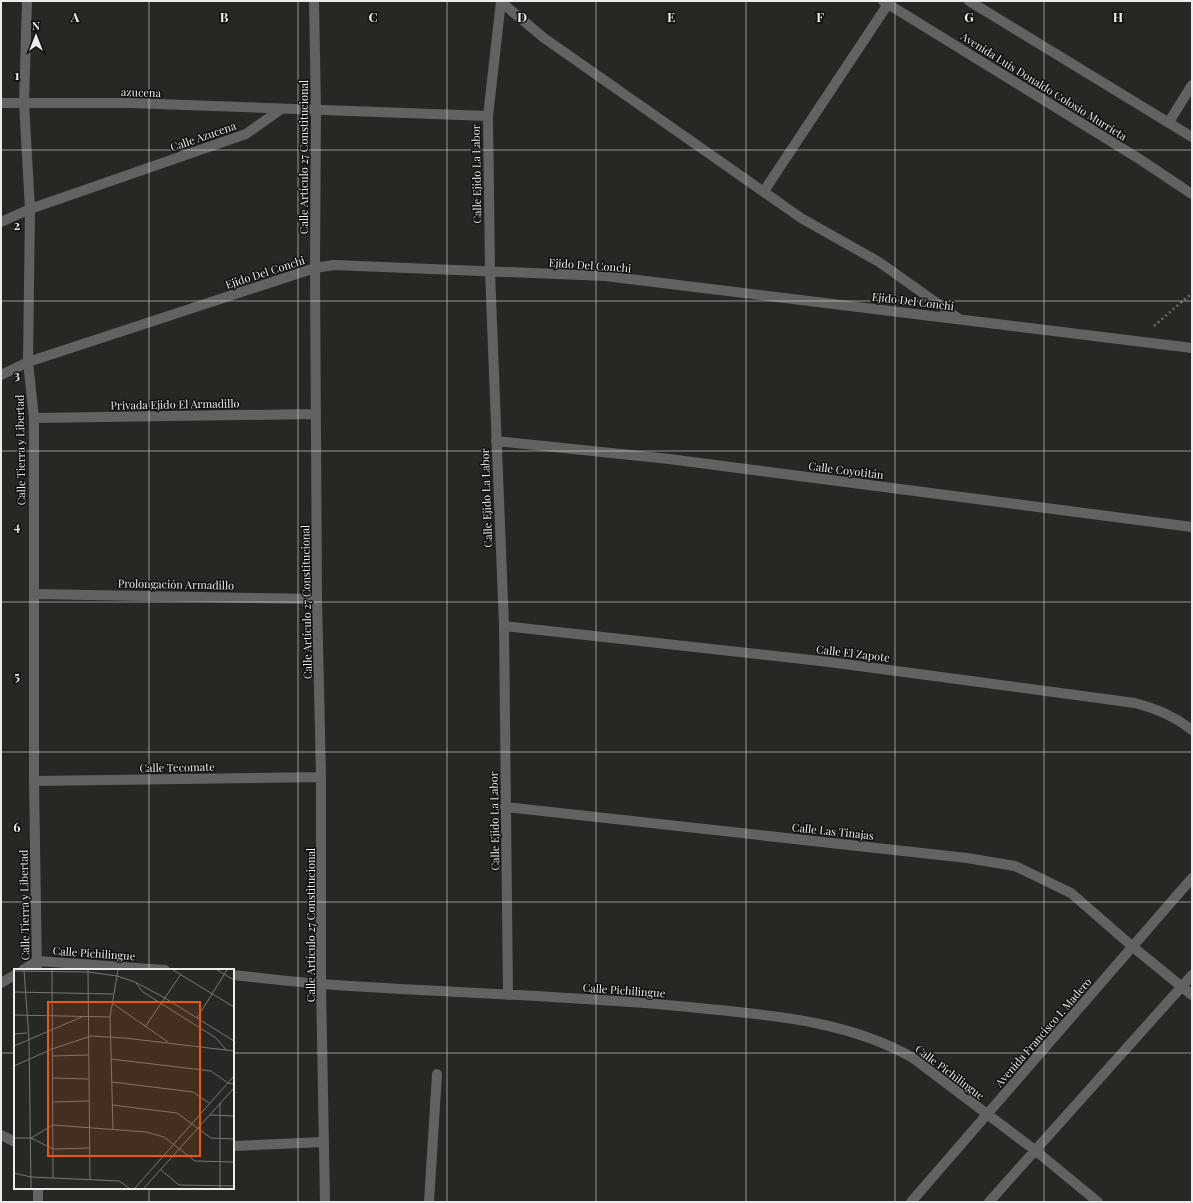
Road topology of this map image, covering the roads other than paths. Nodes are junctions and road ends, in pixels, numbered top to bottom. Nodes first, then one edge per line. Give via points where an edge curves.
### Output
1 (28, 1) edge
2 (314, 1) edge
3 (969, 1) edge
4 (501, 2) edge
5 (887, 2) edge
6 (1192, 85) edge
7 (1, 103) edge
8 (24, 103) junction
9 (280, 110) junction
10 (316, 110) junction
11 (488, 116) junction
12 (1168, 122) junction
13 (1192, 137) edge
14 (764, 191) junction
15 (1192, 194) edge
16 (30, 209) junction
17 (1, 222) edge
18 (315, 268) junction
19 (490, 272) junction
20 (959, 319) junction
21 (1192, 348) edge
22 (28, 362) junction
23 (1, 375) edge
24 (316, 414) junction
25 (34, 418) junction
26 (496, 441) junction
27 (1192, 527) edge
28 (34, 594) junction
29 (317, 599) junction
30 (504, 626) junction
31 (1192, 730) edge
32 (321, 777) junction
33 (34, 781) junction
34 (505, 808) junction
35 (1192, 878) edge
36 (1133, 947) junction
37 (37, 966) edge
38 (26, 969) edge
39 (133, 969) edge
40 (234, 975) edge
41 (1192, 975) edge
42 (12, 976) edge
43 (1, 983) edge
44 (321, 984) junction
45 (1182, 987) junction
46 (508, 995) junction
47 (1192, 995) edge
48 (437, 1074) dead end
49 (987, 1115) junction
50 (1, 1135) edge
51 (14, 1142) edge
52 (324, 1142) junction
53 (234, 1146) edge
54 (1036, 1151) junction
55 (38, 1189) edge
56 (38, 1202) edge
57 (325, 1202) edge
58 (428, 1202) edge
59 (911, 1202) edge
60 (989, 1202) edge
61 (1098, 1202) edge

1 - 8 street, Calle Tierra y Libertad
2 - 10 street, Calle Artículo 27 Constitucional
3 - 12 street
4 - 11 street, Calle Ejido La Labor
4 - 14 street via 544,38
5 - 14 street
5 - 15 street, Avenida Luis Donaldo Colosio Murrieta
6 - 12 street
7 - 8 street, azucena
8 - 9 street, azucena via 130,103
8 - 16 street, Calle Tierra y Libertad
9 - 10 street
9 - 16 street, Calle Azucena via 246,134
10 - 11 street
10 - 18 street, Calle Artículo 27 Constitucional
11 - 19 street, Calle Ejido La Labor
12 - 13 street
14 - 20 street via 801,218 879,262
16 - 17 street, Calle Azucena
16 - 22 street, Calle Tierra y Libertad
18 - 19 street, Ejido Del Conchi via 334,265
18 - 22 street, Ejido Del Conchi
18 - 24 street, Calle Artículo 27 Constitucional
19 - 20 street, Ejido Del Conchi via 605,276
19 - 26 street, Calle Ejido La Labor
20 - 21 street, Ejido Del Conchi
22 - 23 street, Ejido Del Conchi
22 - 25 street, Calle Tierra y Libertad
24 - 25 street, Privada Ejido El Armadillo
24 - 29 street, Calle Artículo 27 Constitucional
25 - 28 street, Calle Tierra y Libertad
26 - 27 street, Calle Coyotitán via 669,459
26 - 30 street, Calle Ejido La Labor
28 - 29 street, Prolongación Armadillo
28 - 33 street, Calle Tierra y Libertad
29 - 32 street, Calle Artículo 27 Constitucional
30 - 31 street, Calle El Zapote via 829,662 1135,703 1158,709
30 - 34 street, Calle Ejido La Labor
32 - 33 street, Calle Tecomate
32 - 44 street, Calle Artículo 27 Constitucional
33 - 37 street, Calle Tierra y Libertad
34 - 36 street, Calle Las Tinajas via 967,858 1015,866 1071,893
34 - 46 street, Calle Ejido La Labor
35 - 36 street, Avenida Francisco I. Madero
36 - 45 street, Calle Las Tinajas
36 - 49 street, Avenida Francisco I. Madero
37 - 38 street, Calle Pichilingue
37 - 39 street, Calle Pichilingue
40 - 44 street, Calle Pichilingue
41 - 45 street
42 - 43 street
44 - 46 street, Calle Pichilingue
44 - 52 street, Calle Artículo 27 Constitucional
45 - 47 street, Calle Las Tinajas
45 - 54 street
46 - 49 street, Calle Pichilingue via 630,1001 821,1023 896,1048 913,1058
48 - 58 street
49 - 54 street, Calle Pichilingue
49 - 59 street, Avenida Francisco I. Madero
50 - 51 street
52 - 53 street
52 - 57 street, Calle Artículo 27 Constitucional
54 - 60 street
54 - 61 street, Calle Pichilingue
55 - 56 street

